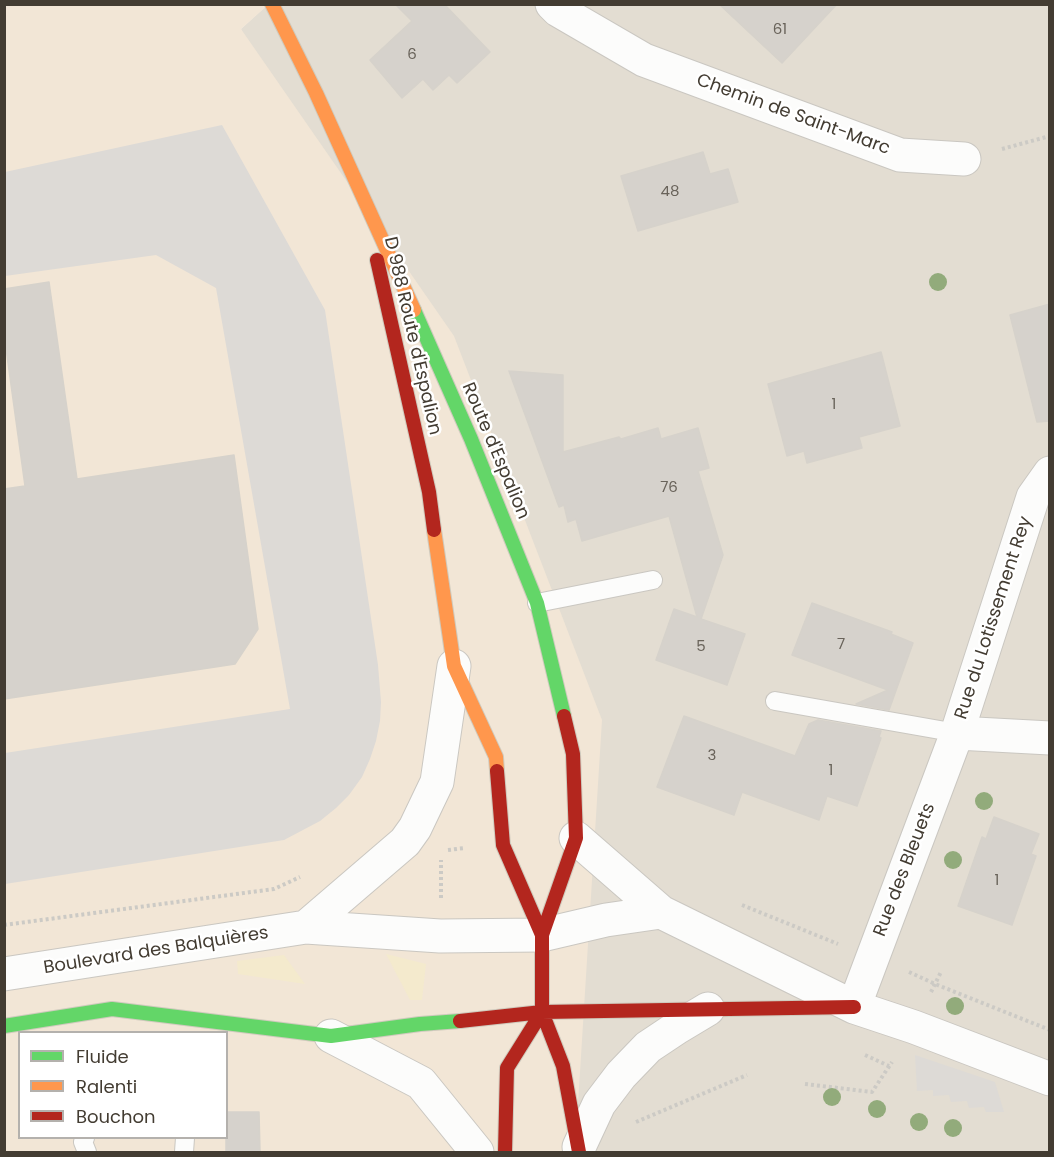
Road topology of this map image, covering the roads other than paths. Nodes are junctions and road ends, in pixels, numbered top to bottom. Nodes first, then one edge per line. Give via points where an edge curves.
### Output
1 (272, 4) edge
2 (552, 4) edge
3 (963, 159) road end
4 (360, 188) junction
5 (1050, 473) edge
6 (653, 580) dead end
7 (537, 603) junction
8 (454, 666) junction
9 (776, 701) dead end
10 (957, 733) junction
11 (1050, 738) edge
12 (576, 838) junction
13 (661, 912) junction
14 (306, 927) junction
15 (542, 935) junction
16 (4, 974) edge
17 (854, 1007) junction
18 (708, 1009) junction
19 (542, 1012) junction
20 (4, 1026) edge
21 (332, 1036) junction
22 (1050, 1079) edge
23 (581, 1150) edge
24 (477, 1152) edge
25 (505, 1152) edge

1 - 4 main road, Route d'Espalion
2 - 3 street, Chemin de Saint-Marc via 644,60 900,155
4 - 7 main road, Route d'Espalion via 471,439
4 - 8 main road, D 988 Route d'Espalion via 429,492
5 - 10 street, Rue du Lotissement Rey via 1033,497
6 - 7 lane
7 - 12 main road, Route d'Espalion via 573,753
8 - 14 street via 437,782 415,828 405,842
8 - 15 main road via 496,757 503,845
9 - 10 lane
10 - 11 street
10 - 17 street, Rue des Bleuets
12 - 13 street
12 - 15 main road, Route d'Espalion
13 - 15 street, Boulevard des Balquières
13 - 17 street
14 - 15 street, Boulevard des Balquières via 440,936
14 - 16 street, Boulevard des Balquières
15 - 19 main road
17 - 18 main road
17 - 22 street
18 - 19 main road
18 - 23 street via 648,1047 621,1075 599,1104
19 - 21 main road
19 - 23 main road via 563,1066
19 - 25 main road via 507,1068
20 - 21 main road via 112,1009
21 - 24 street via 421,1083

